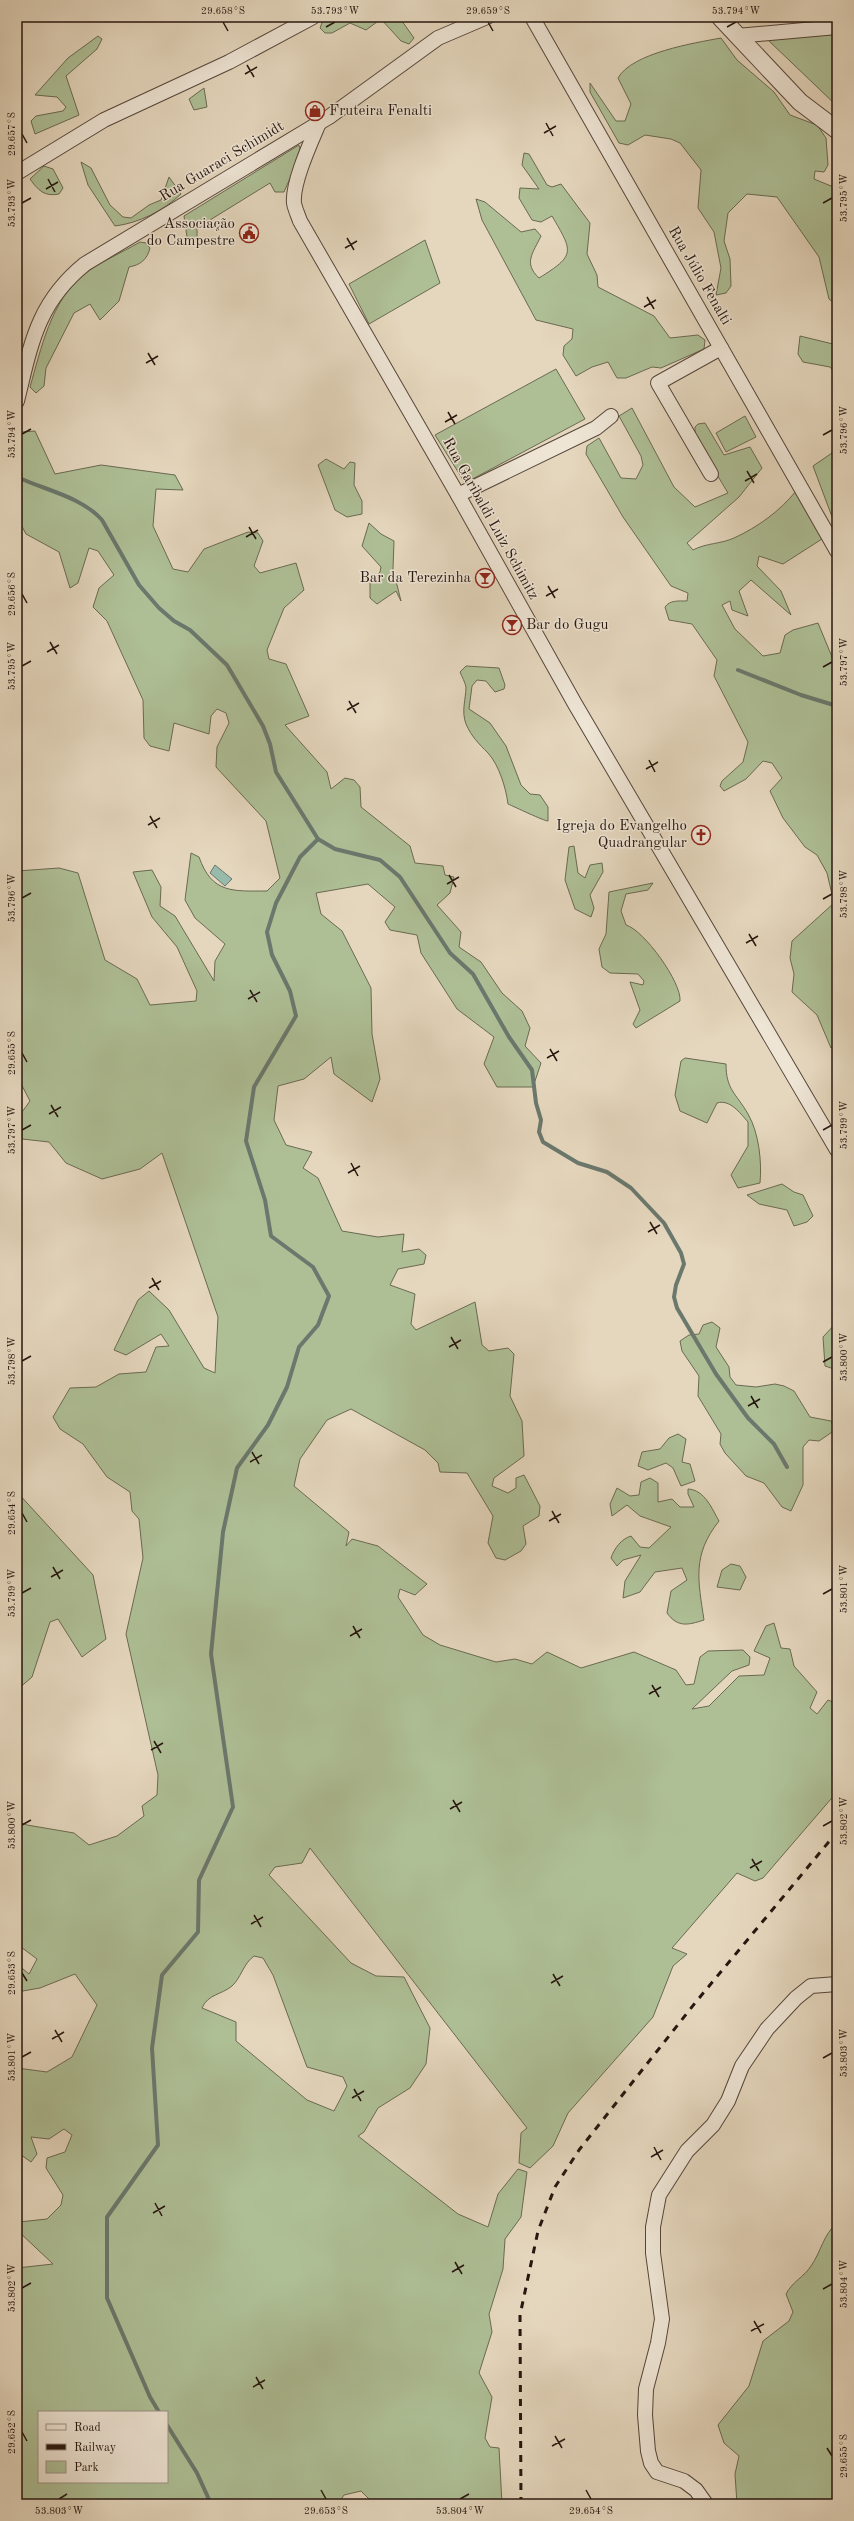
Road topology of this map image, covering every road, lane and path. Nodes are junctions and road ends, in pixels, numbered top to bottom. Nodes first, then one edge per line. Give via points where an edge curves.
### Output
1 (313, 17) edge
2 (487, 17) edge
3 (532, 17) edge
4 (729, 24) edge
5 (837, 26) edge
6 (319, 123) junction
7 (837, 130) edge
8 (17, 173) edge
9 (721, 348) junction
10 (17, 401) edge
11 (611, 416) dead end
12 (711, 474) dead end
13 (458, 495) junction
14 (837, 551) edge
15 (837, 1150) edge
16 (837, 1984) edge
17 (706, 2504) edge

1 - 8 street via 229,62 104,120
2 - 6 street, Rua Guaraci Schimidt via 438,38
3 - 9 street, Rua Júlio Fenalti
4 - 5 street
4 - 7 street via 800,102
6 - 10 street, Rua Guaraci Schimidt via 85,264 70,276 53,294 41,315
6 - 13 street, Rua Garibaldi Luiz Schimitz via 294,195 294,204 300,221
9 - 12 street via 658,383
9 - 14 street, Rua Júlio Fenalti
11 - 13 street via 596,428
13 - 15 street, Rua Garibaldi Luiz Schimitz via 575,704
16 - 17 street via 811,1986 767,2029 742,2066 728,2101 713,2125 687,2151 659,2195 653,2252 662,2319 646,2389 644,2415 648,2452 657,2472 684,2481 696,2490

